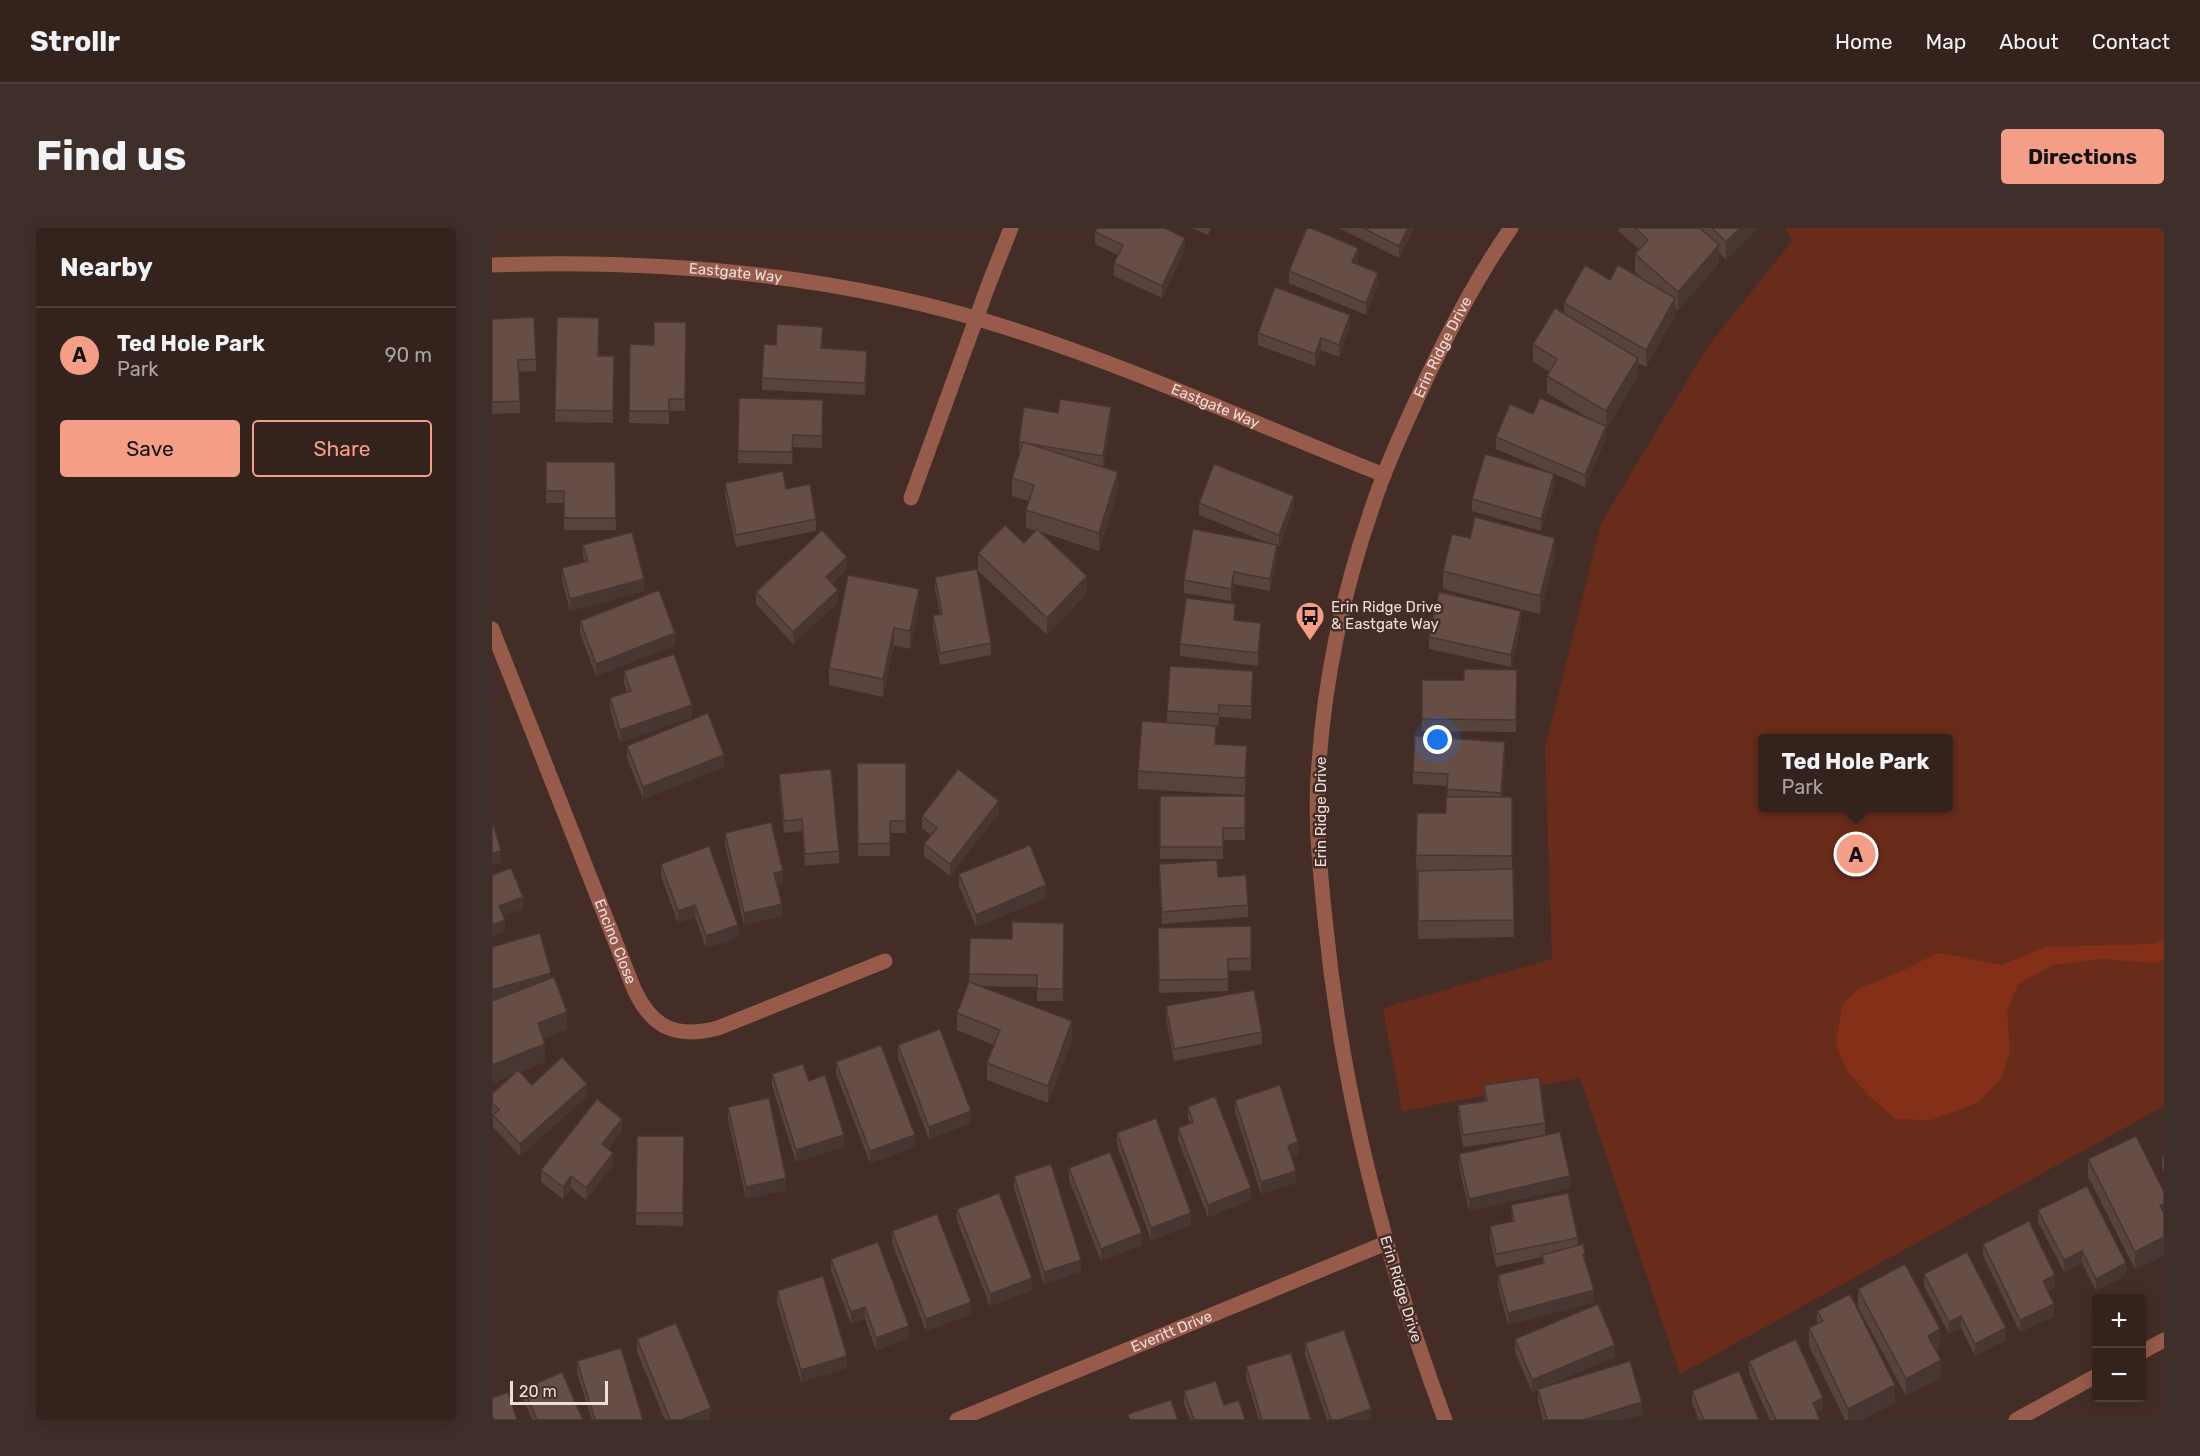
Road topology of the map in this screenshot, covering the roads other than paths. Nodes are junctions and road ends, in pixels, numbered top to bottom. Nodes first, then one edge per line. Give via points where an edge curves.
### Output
1 (1011, 228) edge
2 (1511, 228) edge
3 (492, 265) edge
4 (976, 318) junction
5 (1384, 475) junction
6 (911, 498) dead end
7 (492, 629) edge
8 (885, 961) dead end
9 (1386, 1243) junction
10 (2164, 1340) edge
11 (2146, 1350) edge
12 (2092, 1379) edge
13 (957, 1420) edge
14 (1444, 1420) edge
15 (2016, 1420) edge

1 - 4 street
2 - 5 street, Erin Ridge Drive via 1443,345
3 - 4 street, Eastgate Way via 646,266 782,278 867,292
4 - 5 street, Eastgate Way via 1150,379
4 - 6 street
5 - 9 street, Erin Ridge Drive via 1359,547 1330,664 1318,779 1321,877 1332,990 1355,1113
7 - 8 street, Encino Close via 634,989 648,1014 672,1030 702,1032
9 - 13 street, Everitt Drive
9 - 14 street, Erin Ridge Drive
10 - 11 street
12 - 15 street

